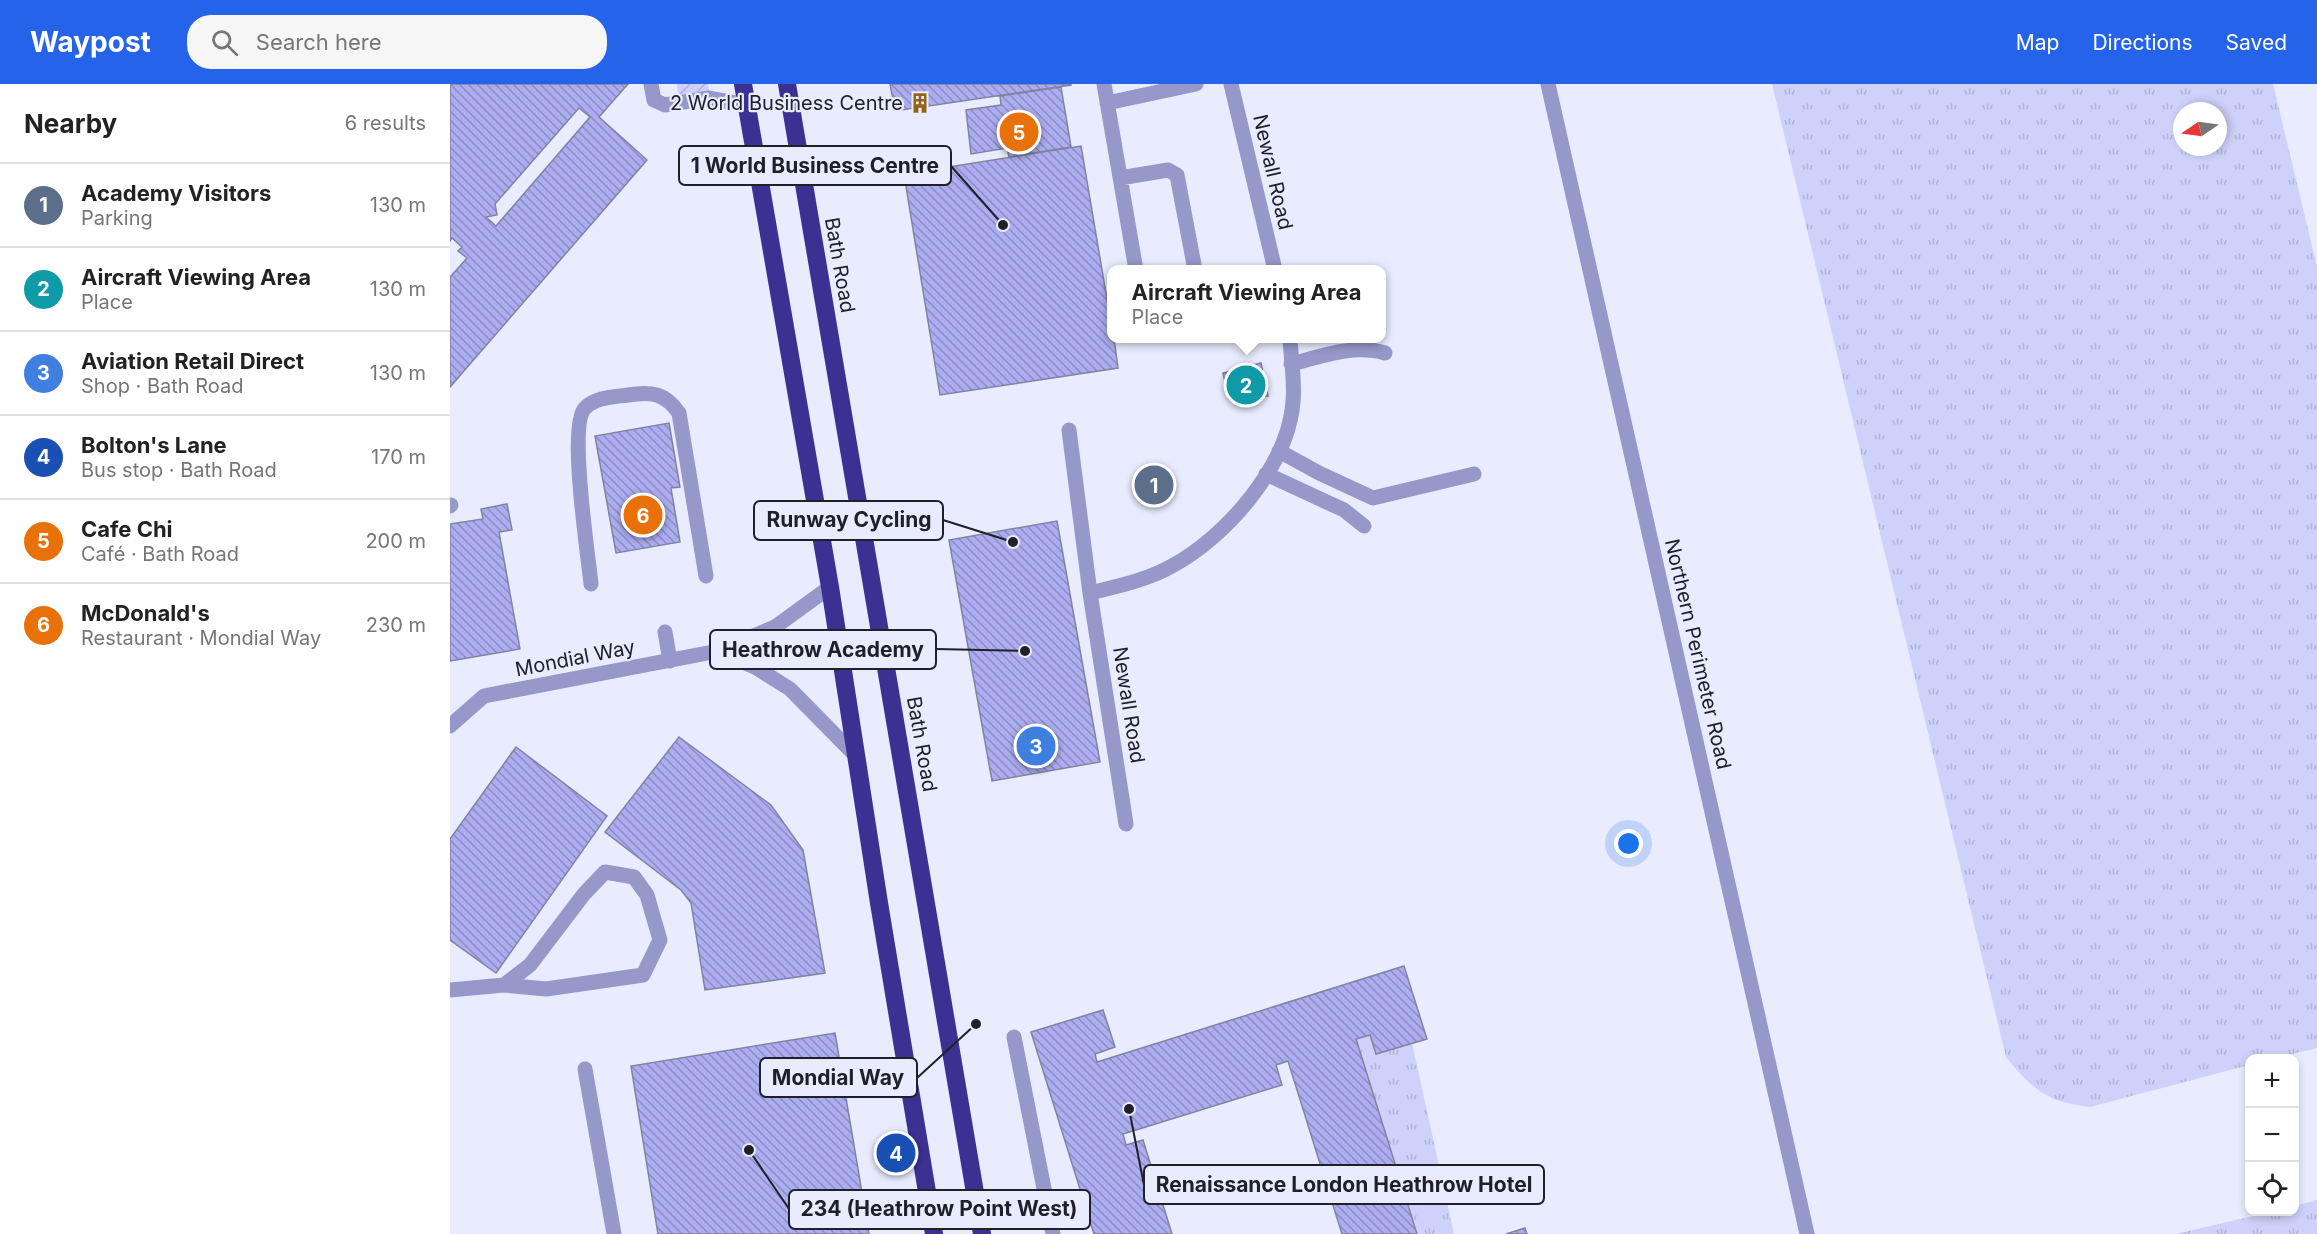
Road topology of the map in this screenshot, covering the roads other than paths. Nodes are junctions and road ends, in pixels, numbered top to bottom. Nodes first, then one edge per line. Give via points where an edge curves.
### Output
1 (651, 84) edge
2 (743, 84) edge
3 (787, 84) edge
4 (1104, 84) edge
5 (1196, 84) edge
6 (1231, 84) edge
7 (1548, 84) edge
8 (1107, 103) junction
9 (747, 105) junction
10 (1120, 178) junction
11 (1135, 265) edge
12 (1194, 265) edge
13 (1274, 265) edge
14 (1290, 343) edge
15 (1385, 353) dead end
16 (1291, 364) junction
17 (1069, 430) dead end
18 (1279, 451) junction
19 (1266, 474) junction
20 (1474, 474) dead end
21 (1364, 526) dead end
22 (706, 576) dead end
23 (591, 584) dead end
24 (830, 587) junction
25 (1090, 593) junction
26 (665, 632) dead end
27 (718, 651) junction
28 (670, 661) junction
29 (450, 726) edge
30 (858, 758) junction
31 (1126, 824) dead end
32 (504, 985) junction
33 (450, 990) edge
34 (1014, 1037) dead end
35 (585, 1070) dead end
36 (614, 1234) edge
37 (934, 1234) edge
38 (982, 1234) edge
39 (1053, 1234) edge
40 (1807, 1234) edge

1 - 9 street via 654,100 665,105 708,98
2 - 9 highway
3 - 38 highway, Bath Road
4 - 8 street
5 - 8 street
6 - 13 street, Newall Road
7 - 40 street, Northern Perimeter Road
8 - 10 street
9 - 24 highway
10 - 11 street
10 - 12 street via 1168,170 1177,174
14 - 16 street
15 - 16 street via 1371,349 1341,352
16 - 18 street via 1293,403
17 - 25 street, Newall Road
18 - 19 street
18 - 20 street via 1373,498
19 - 21 street via 1344,510
19 - 25 street via 1240,510 1205,546 1143,579
22 - 23 street via 679,413 663,396 644,392 597,400 579,416 577,448
24 - 27 street, Mondial Way via 774,627
24 - 30 highway
25 - 31 street, Newall Road
26 - 28 street
27 - 28 street, Mondial Way
27 - 30 street via 755,667 790,689
28 - 29 street, Mondial Way via 484,696
30 - 37 highway
32 - 32 street via 530,965 605,872 634,877 647,895 660,940 643,975 546,989
32 - 33 street
34 - 39 street
35 - 36 street

